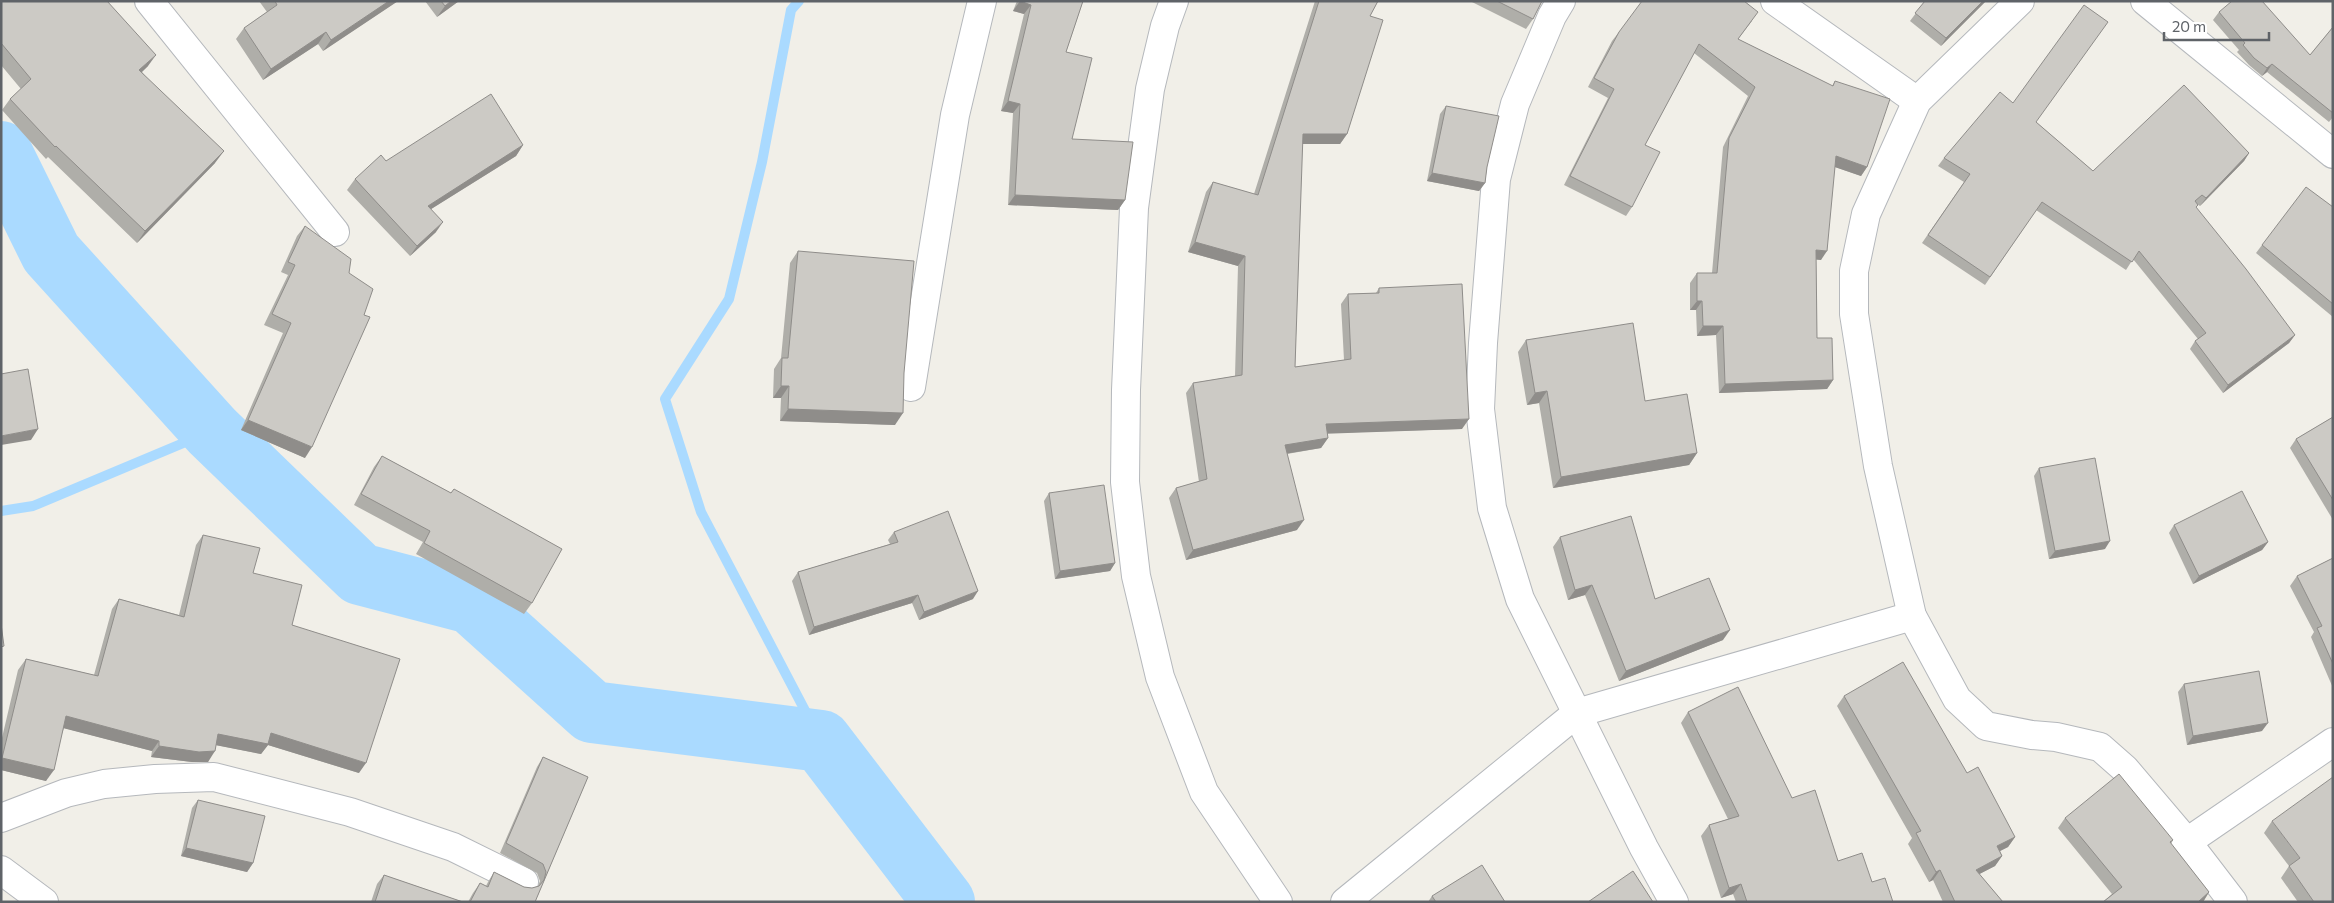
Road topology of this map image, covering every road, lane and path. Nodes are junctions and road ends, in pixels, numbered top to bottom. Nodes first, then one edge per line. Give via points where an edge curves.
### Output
1 (149, 1) edge
2 (982, 1) edge
3 (1174, 1) edge
4 (1561, 1) edge
5 (1776, 1) edge
6 (2020, 1) edge
7 (2145, 1) edge
8 (1917, 101) junction
9 (2333, 154) edge
10 (335, 232) dead end
11 (911, 388) dead end
12 (1912, 616) junction
13 (1577, 713) junction
14 (2333, 742) edge
15 (1, 818) edge
16 (2188, 842) junction
17 (1, 870) edge
18 (524, 882) dead end
19 (44, 902) edge
20 (1278, 902) edge
21 (1345, 902) edge
22 (1674, 902) edge
23 (2233, 902) edge

1 - 10 street
2 - 11 street via 955,115
3 - 20 street via 1150,89 1134,208 1125,482 1135,567 1160,677 1204,792
4 - 13 street via 1515,104 1496,179 1480,409 1492,508 1520,599
5 - 8 street
6 - 8 street
7 - 9 street
8 - 12 street via 1866,214 1854,271 1854,314 1878,466
12 - 13 street
12 - 16 street via 1957,699 1986,726 2100,747 2125,769
13 - 21 street
13 - 22 street
14 - 16 street
15 - 18 street via 66,793 104,784 214,777 350,812 453,847
16 - 23 street
17 - 19 street

